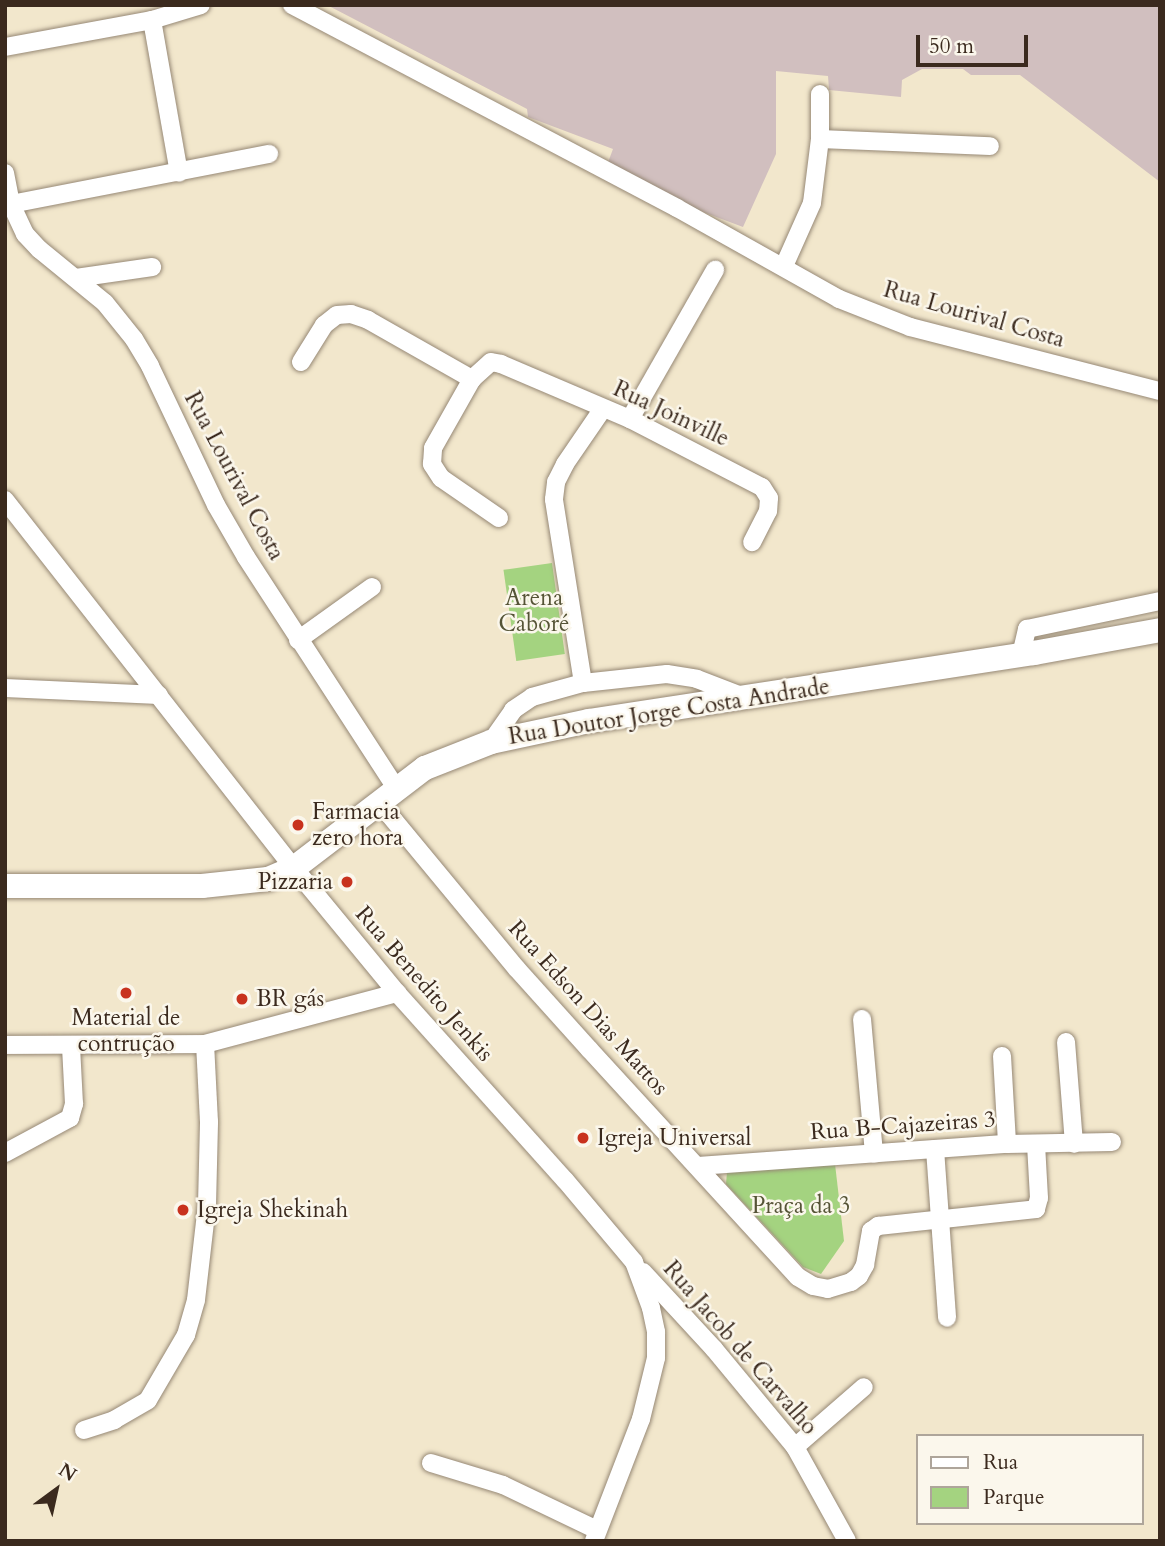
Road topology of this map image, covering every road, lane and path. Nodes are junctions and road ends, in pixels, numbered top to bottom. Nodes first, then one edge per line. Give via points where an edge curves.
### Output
1 (201, 5) edge
2 (292, 5) edge
3 (152, 20) junction
4 (5, 47) edge
5 (820, 94) dead end
6 (820, 139) junction
7 (990, 146) dead end
8 (269, 154) dead end
9 (5, 173) edge
10 (179, 173) junction
11 (11, 204) junction
12 (784, 266) junction
13 (152, 267) dead end
14 (715, 270) dead end
15 (76, 278) junction
16 (301, 362) dead end
17 (472, 379) junction
18 (1160, 391) edge
19 (602, 410) junction
20 (630, 419) junction
21 (5, 500) edge
22 (499, 518) dead end
23 (752, 542) dead end
24 (372, 587) dead end
25 (1160, 601) edge
26 (1160, 630) edge
27 (298, 640) junction
28 (1021, 654) junction
29 (583, 682) junction
30 (5, 688) edge
31 (159, 695) junction
32 (747, 698) junction
33 (491, 742) junction
34 (387, 794) junction
35 (293, 868) junction
36 (5, 886) edge
37 (397, 993) junction
38 (862, 1019) dead end
39 (1066, 1042) dead end
40 (205, 1044) junction
41 (5, 1045) edge
42 (71, 1046) junction
43 (1002, 1056) dead end
44 (1112, 1142) dead end
45 (1007, 1144) junction
46 (1036, 1144) junction
47 (1074, 1144) junction
48 (935, 1149) junction
49 (5, 1153) edge
50 (874, 1153) junction
51 (698, 1166) junction
52 (939, 1220) junction
53 (634, 1262) junction
54 (947, 1318) dead end
55 (864, 1387) dead end
56 (84, 1430) dead end
57 (795, 1447) junction
58 (430, 1464) dead end
59 (595, 1535) edge
60 (847, 1541) edge

1 - 3 street
2 - 12 street, Rua Lourival Costa
3 - 4 street
3 - 10 street
5 - 6 street
6 - 7 street
6 - 12 street via 812,203
8 - 10 street
9 - 11 street, Rua Lourival Costa
10 - 11 street
11 - 15 street, Rua Lourival Costa via 25,234
12 - 18 street, Rua Lourival Costa via 839,299 910,327
13 - 15 street
14 - 20 street
15 - 27 street, Rua Lourival Costa via 105,303 134,339 216,505
16 - 17 street via 324,325 337,315 351,314
17 - 19 street, Rua Joinville via 484,365 501,364
17 - 22 street via 433,448 432,464 441,478
19 - 20 street, Rua Joinville
19 - 29 street via 565,464 554,499
20 - 23 street, Rua Joinville via 762,487 769,498 768,511
21 - 31 street, Rua Benedito Jenkis
24 - 27 street
25 - 28 street via 1027,629
26 - 28 main road, Rua Doutor Jorge Costa Andrade
27 - 34 street, Rua Lourival Costa
28 - 32 main road, Rua Doutor Jorge Costa Andrade
29 - 32 street via 667,674
29 - 33 street via 532,697 501,723
30 - 31 street
31 - 35 street, Rua Benedito Jenkis
32 - 33 main road, Rua Doutor Jorge Costa Andrade via 594,720
33 - 34 main road, Rua Doutor Jorge Costa Andrade via 448,756
34 - 35 main road, Rua Doutor Jorge Costa Andrade
34 - 51 street, Rua Edson Dias Mattos via 517,969
35 - 36 main road, Rua Doutor Jorge Costa Andrade via 268,879 202,886
35 - 37 street, Rua Benedito Jenkis
37 - 40 street
37 - 53 street, Rua Benedito Jenkis
38 - 50 street
39 - 47 street
40 - 42 street
40 - 56 street via 207,1205 186,1335 148,1400 132,1412
41 - 42 street
42 - 49 street via 74,1104 70,1118
43 - 45 street
44 - 47 street, Rua B-Cajazeiras 3
45 - 46 street, Rua B-Cajazeiras 3
45 - 48 street, Rua B-Cajazeiras 3
46 - 47 street, Rua B-Cajazeiras 3
46 - 52 street via 1036,1209
48 - 50 street, Rua B-Cajazeiras 3
48 - 52 street
50 - 51 street, Rua B-Cajazeiras 3
51 - 52 street, Rua Edson Dias Mattos via 798,1277 828,1289 851,1282 866,1265 870,1231 878,1226
52 - 54 street
53 - 57 street, Rua Jacob de Carvalho
53 - 59 street, Rua Benedito Jenkis via 654,1320 656,1358 641,1419
55 - 57 street
57 - 60 street, Rua Jacob de Carvalho
58 - 59 street via 503,1485

